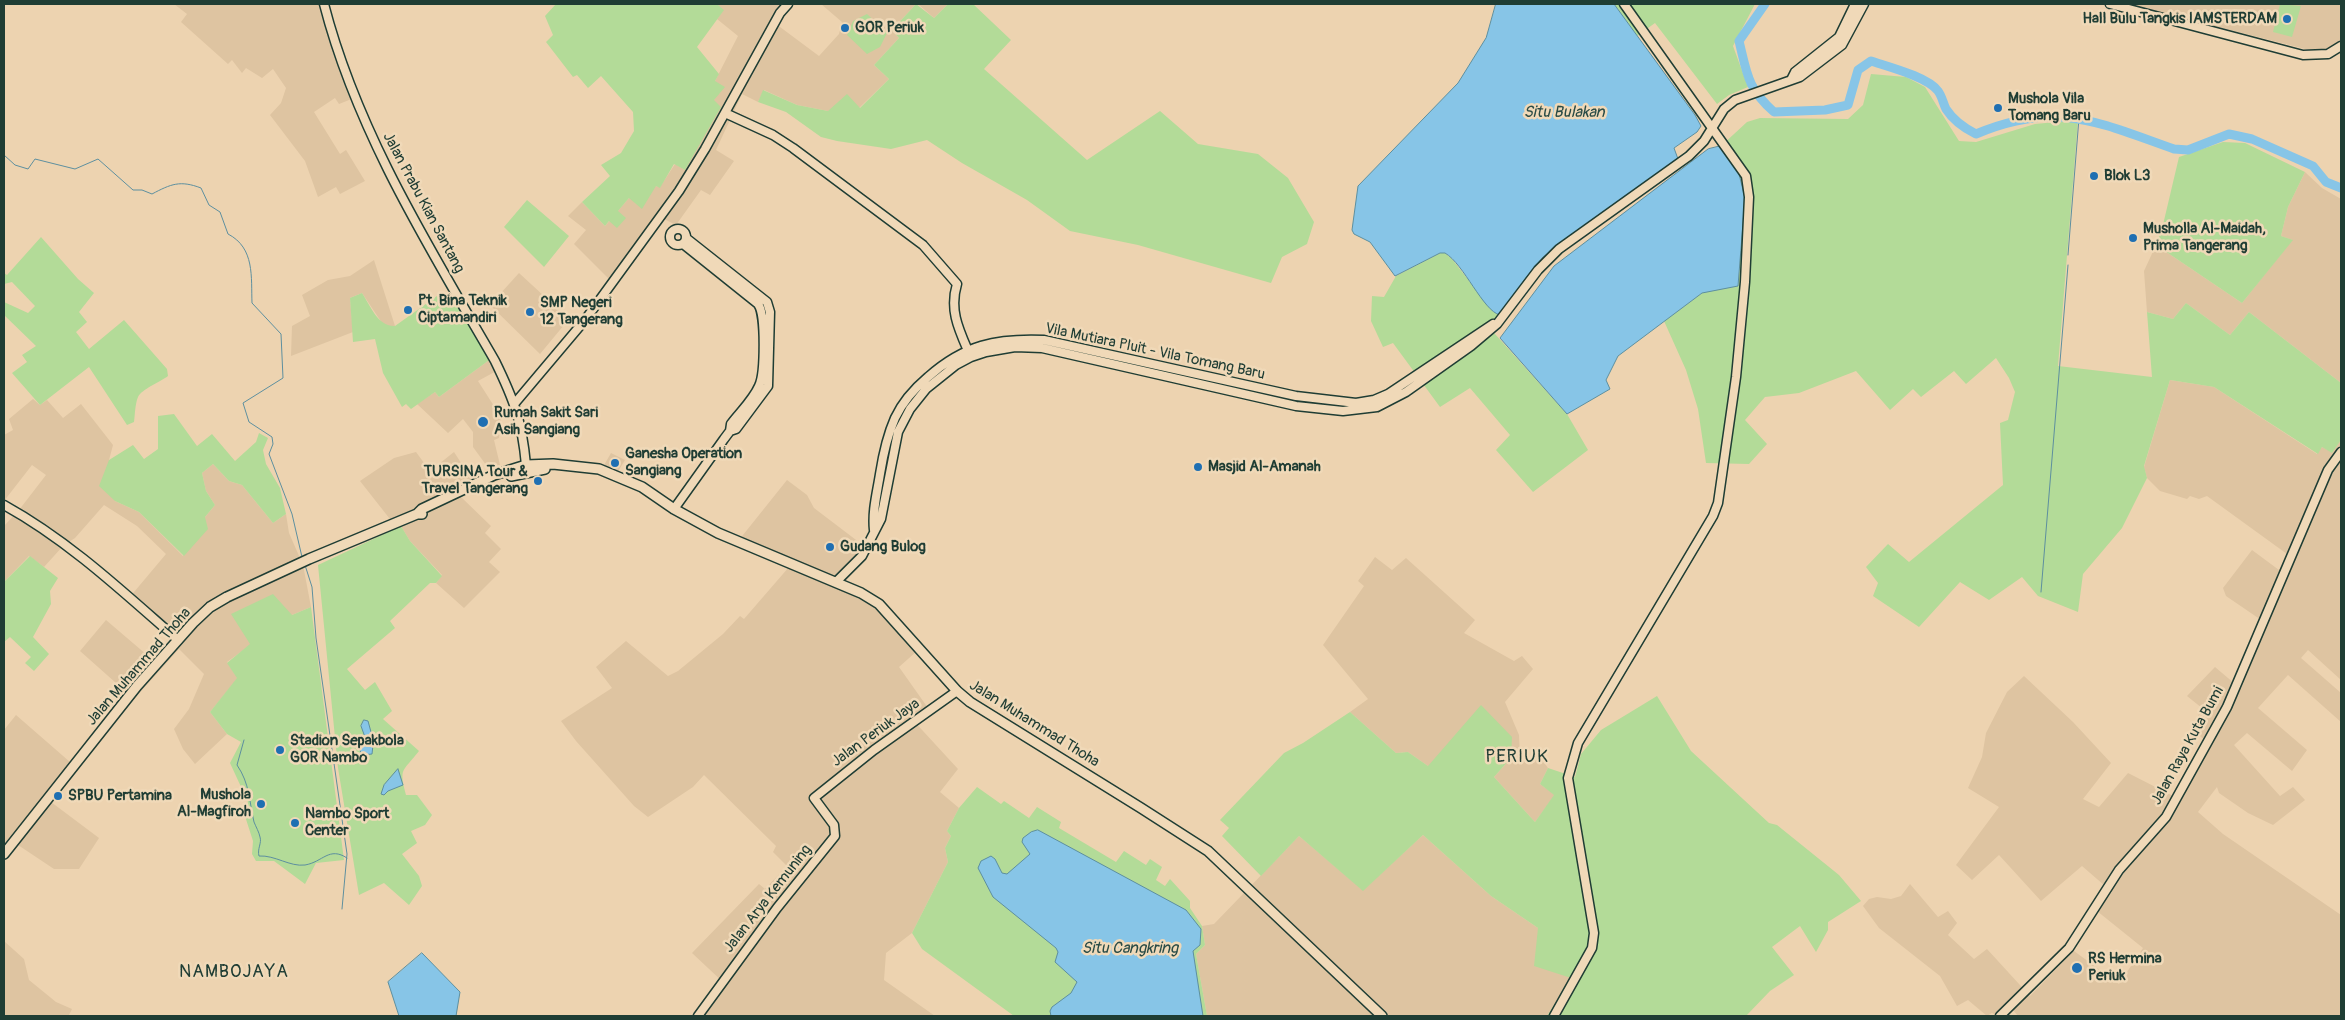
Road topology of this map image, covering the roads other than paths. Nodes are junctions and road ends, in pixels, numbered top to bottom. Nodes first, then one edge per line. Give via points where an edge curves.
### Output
1 (324, 4) edge
2 (788, 4) edge
3 (1624, 4) edge
4 (1855, 4) edge
5 (1864, 4) edge
6 (2110, 4) edge
7 (2341, 46) edge
8 (1790, 80) junction
9 (725, 113) junction
10 (1712, 128) junction
11 (657, 222) junction
12 (671, 233) junction
13 (684, 241) junction
14 (969, 353) junction
15 (515, 403) junction
16 (2341, 452) edge
17 (526, 465) junction
18 (553, 466) junction
19 (495, 478) junction
20 (4, 505) edge
21 (674, 510) junction
22 (836, 582) junction
23 (178, 640) junction
24 (957, 691) junction
25 (814, 798) joint
26 (4, 854) edge
27 (698, 1016) edge
28 (1382, 1016) edge
29 (1554, 1016) edge
30 (2000, 1016) edge

1 - 15 street, Jalan Prabu Kian Santang via 368,129 387,169 495,361
2 - 9 street
3 - 10 street
4 - 8 street via 1838,37 1795,72
5 - 8 street, Vila Mutiara Pluit - Vila Tomang Baru via 1842,45 1800,77
6 - 7 street via 2303,55 2328,54
8 - 10 street, Vila Mutiara Pluit - Vila Tomang Baru via 1736,100 1724,109
9 - 11 street via 700,158
9 - 14 street via 787,144 923,246 957,284 955,317
10 - 14 street, Vila Mutiara Pluit - Vila Tomang Baru via 1689,156 1558,249 1499,321 1471,346 1416,380 1406,392 1375,403 1343,411 1296,406 1042,348 1014,347
10 - 29 street via 1746,176 1749,190 1738,367 1719,499 1713,516 1578,743 1568,778 1594,933 1592,948
11 - 12 street
11 - 15 street via 585,320
12 - 13 street via 680,229 685,233
12 - 13 street via 672,243 679,246
13 - 21 street via 764,298 770,308 768,386 736,428 730,431
14 - 22 street, Vila Mutiara Pluit - Vila Tomang Baru via 935,380 910,409 898,432 880,519 862,556
15 - 17 street, Jalan Prabu Kian Santang
16 - 30 street, Jalan Raya Kuta Bumi via 2328,470 2227,707 2166,817 2119,870 2069,948
17 - 18 main road, Jalan Muhammad Thoha
17 - 19 main road, Jalan Muhammad Thoha
18 - 19 main road, Jalan Muhammad Thoha
18 - 21 main road, Jalan Muhammad Thoha via 589,472 649,494
19 - 23 main road, Jalan Muhammad Thoha via 424,514 417,514 302,562 227,597
20 - 23 street via 70,546
21 - 22 main road, Jalan Muhammad Thoha via 718,533
22 - 24 main road, Jalan Muhammad Thoha via 879,604
23 - 26 main road, Jalan Muhammad Thoha via 137,686
24 - 25 street, Jalan Periuk Jaya
24 - 28 main road, Jalan Muhammad Thoha via 1208,851
25 - 27 street, Jalan Arya Kemuning via 834,825 835,836 777,908

